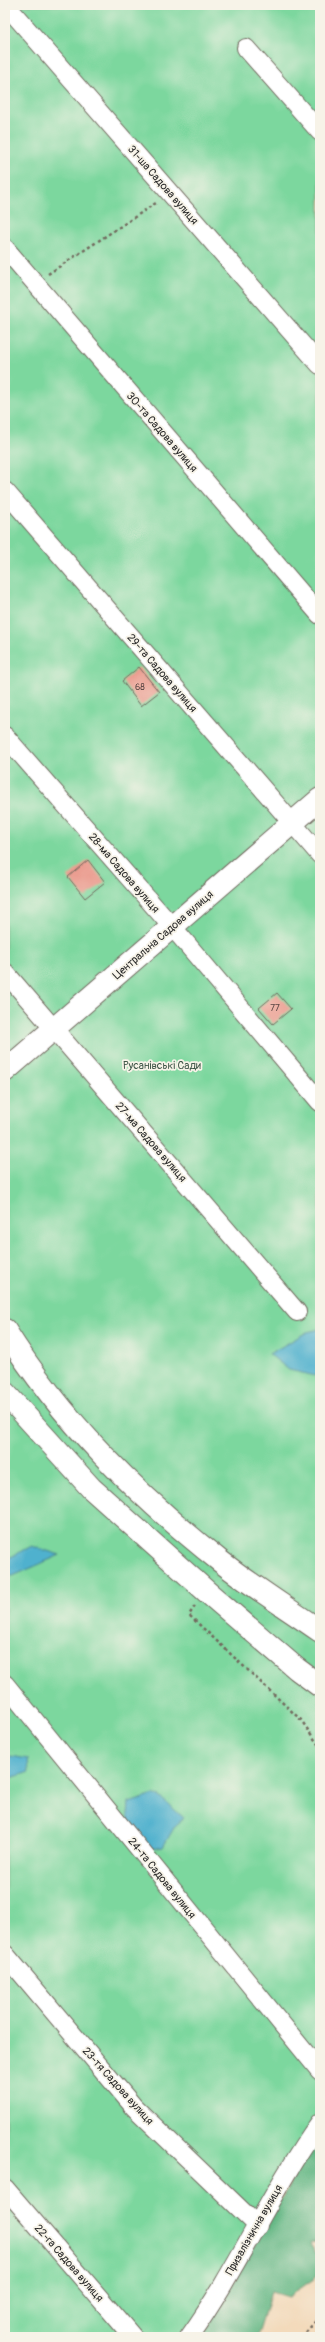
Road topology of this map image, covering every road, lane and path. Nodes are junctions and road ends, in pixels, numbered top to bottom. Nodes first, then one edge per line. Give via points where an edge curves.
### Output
1 (6, 5) edge
2 (246, 48) dead end
3 (320, 132) edge
4 (170, 194) junction
5 (5, 248) edge
6 (34, 283) junction
7 (320, 366) edge
8 (5, 491) edge
9 (320, 615) edge
10 (5, 736) edge
11 (320, 798) edge
12 (292, 823) junction
13 (320, 855) edge
14 (172, 927) junction
15 (5, 972) edge
16 (54, 1029) junction
17 (5, 1071) edge
18 (320, 1102) edge
19 (297, 1312) dead end
20 (5, 1330) edge
21 (5, 1392) edge
22 (206, 1591) junction
23 (320, 1630) edge
24 (5, 1684) edge
25 (320, 1686) edge
26 (320, 1747) edge
27 (5, 1954) edge
28 (320, 2071) edge
29 (320, 2122) edge
30 (5, 2188) edge
31 (258, 2226) junction
32 (320, 2316) edge
33 (134, 2337) edge
34 (189, 2337) edge
35 (302, 2337) edge

1 - 4 street, 31-ша Садова вулиця
2 - 3 street
4 - 6 path
4 - 7 street, 31-ша Садова вулиця
5 - 6 street, 30-та Садова вулиця
6 - 9 street, 30-та Садова вулиця
8 - 12 street, 29-та Садова вулиця
10 - 14 street, 28-ма Садова вулиця
11 - 12 main road, Центральна Садова вулиця
12 - 13 street, 29-та Садова вулиця
12 - 14 main road, Центральна Садова вулиця
14 - 16 main road, Центральна Садова вулиця
14 - 18 street, 28-ма Садова вулиця
15 - 16 street, 27-ма Садова вулиця
16 - 17 main road, Центральна Садова вулиця
16 - 19 street, 27-ма Садова вулиця
20 - 23 main road via 52,1400 101,1456 136,1490 222,1562
21 - 22 main road via 92,1488
22 - 25 main road
22 - 26 path via 189,1615 301,1720
24 - 28 street, 24-та Садова вулиця
27 - 31 street, 23-тя Садова вулиця via 134,2107
29 - 31 street, Призалізнична вулиця via 295,2157
30 - 33 street, 22-га Садова вулиця
31 - 34 street, Призалізнична вулиця
32 - 35 path

